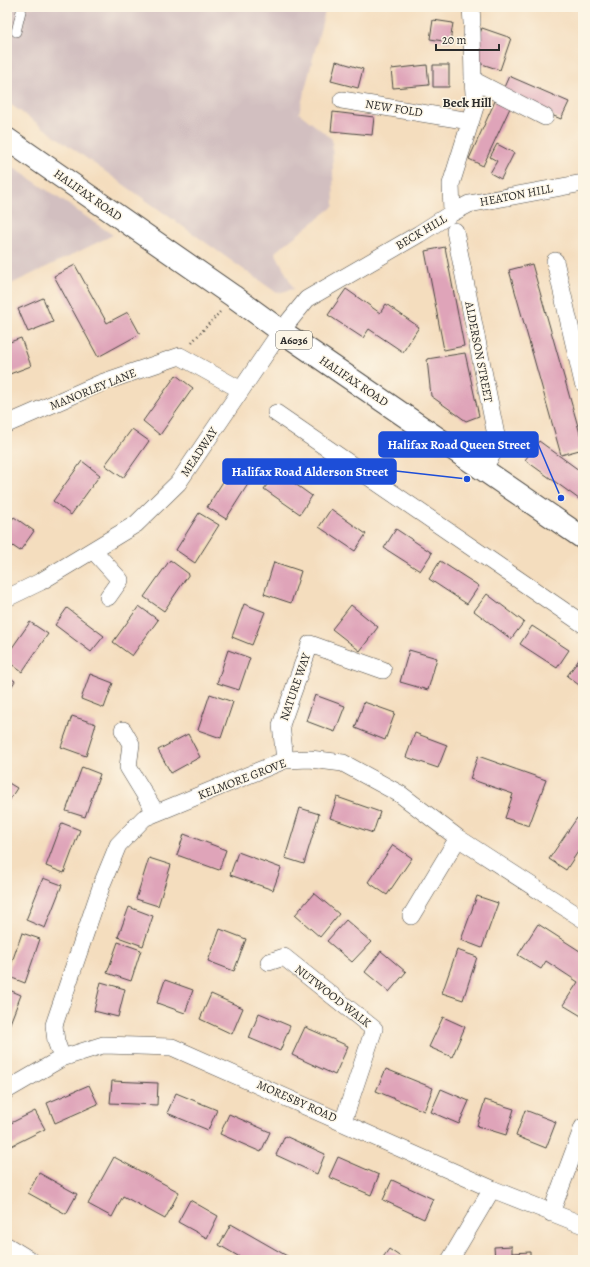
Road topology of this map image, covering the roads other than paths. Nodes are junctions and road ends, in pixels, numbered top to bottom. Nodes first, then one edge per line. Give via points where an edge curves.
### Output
1 (22, 7) edge
2 (472, 20) edge
3 (16, 32) dead end
4 (473, 80) junction
5 (342, 100) dead end
6 (545, 117) dead end
7 (470, 121) junction
8 (7, 139) edge
9 (583, 183) edge
10 (452, 213) junction
11 (455, 231) dead end
12 (555, 261) dead end
13 (281, 331) junction
14 (583, 383) edge
15 (241, 390) junction
16 (276, 413) dead end
17 (7, 424) edge
18 (483, 469) junction
19 (583, 538) edge
20 (93, 550) junction
21 (8, 597) edge
22 (108, 597) dead end
23 (583, 624) edge
24 (383, 670) dead end
25 (123, 730) dead end
26 (285, 760) junction
27 (156, 813) junction
28 (458, 838) junction
29 (411, 916) dead end
30 (583, 919) edge
31 (269, 962) dead end
32 (62, 1058) junction
33 (7, 1090) edge
34 (343, 1122) junction
35 (583, 1127) edge
36 (492, 1188) junction
37 (551, 1213) junction
38 (583, 1225) edge
39 (7, 1246) edge
40 (30, 1260) edge
41 (450, 1260) edge

1 - 3 lane
2 - 4 street, BECK HILL
4 - 6 street
4 - 7 street, BECK HILL via 474,107
5 - 7 street, NEW FOLD
7 - 10 street, BECK HILL via 451,184
8 - 13 highway, HALIFAX ROAD / A6036
9 - 10 street, HEATON HILL via 469,204
10 - 13 street, BECK HILL via 307,299
11 - 18 street, ALDERSON STREET via 498,445
12 - 14 street
13 - 15 street, MEADWAY
13 - 18 highway, HALIFAX ROAD / A6036
15 - 17 street, MANORLEY LANE via 180,356 101,383
15 - 20 street, MEADWAY via 178,484 136,524
16 - 23 street
18 - 19 highway, HALIFAX ROAD / A6036
20 - 21 street, MEADWAY via 40,582
20 - 22 street via 120,580
24 - 26 street, NATURE WAY via 310,644 281,725
25 - 27 street via 130,744 128,767
26 - 27 street, KELMORE GROVE
26 - 28 street, KELMORE GROVE via 310,759 343,763 400,794
27 - 32 street, KELMORE GROVE via 144,818 118,845 102,884 54,1025 56,1042
28 - 29 street
28 - 30 street, KELMORE GROVE
31 - 34 street, NUTWOOD WALK via 284,957 374,1029
32 - 33 street, MORESBY ROAD
32 - 34 street, MORESBY ROAD via 103,1045 172,1047
34 - 36 street, MORESBY ROAD
35 - 37 street
36 - 37 street, MORESBY ROAD
36 - 41 street
37 - 38 street, MORESBY ROAD
39 - 40 street

